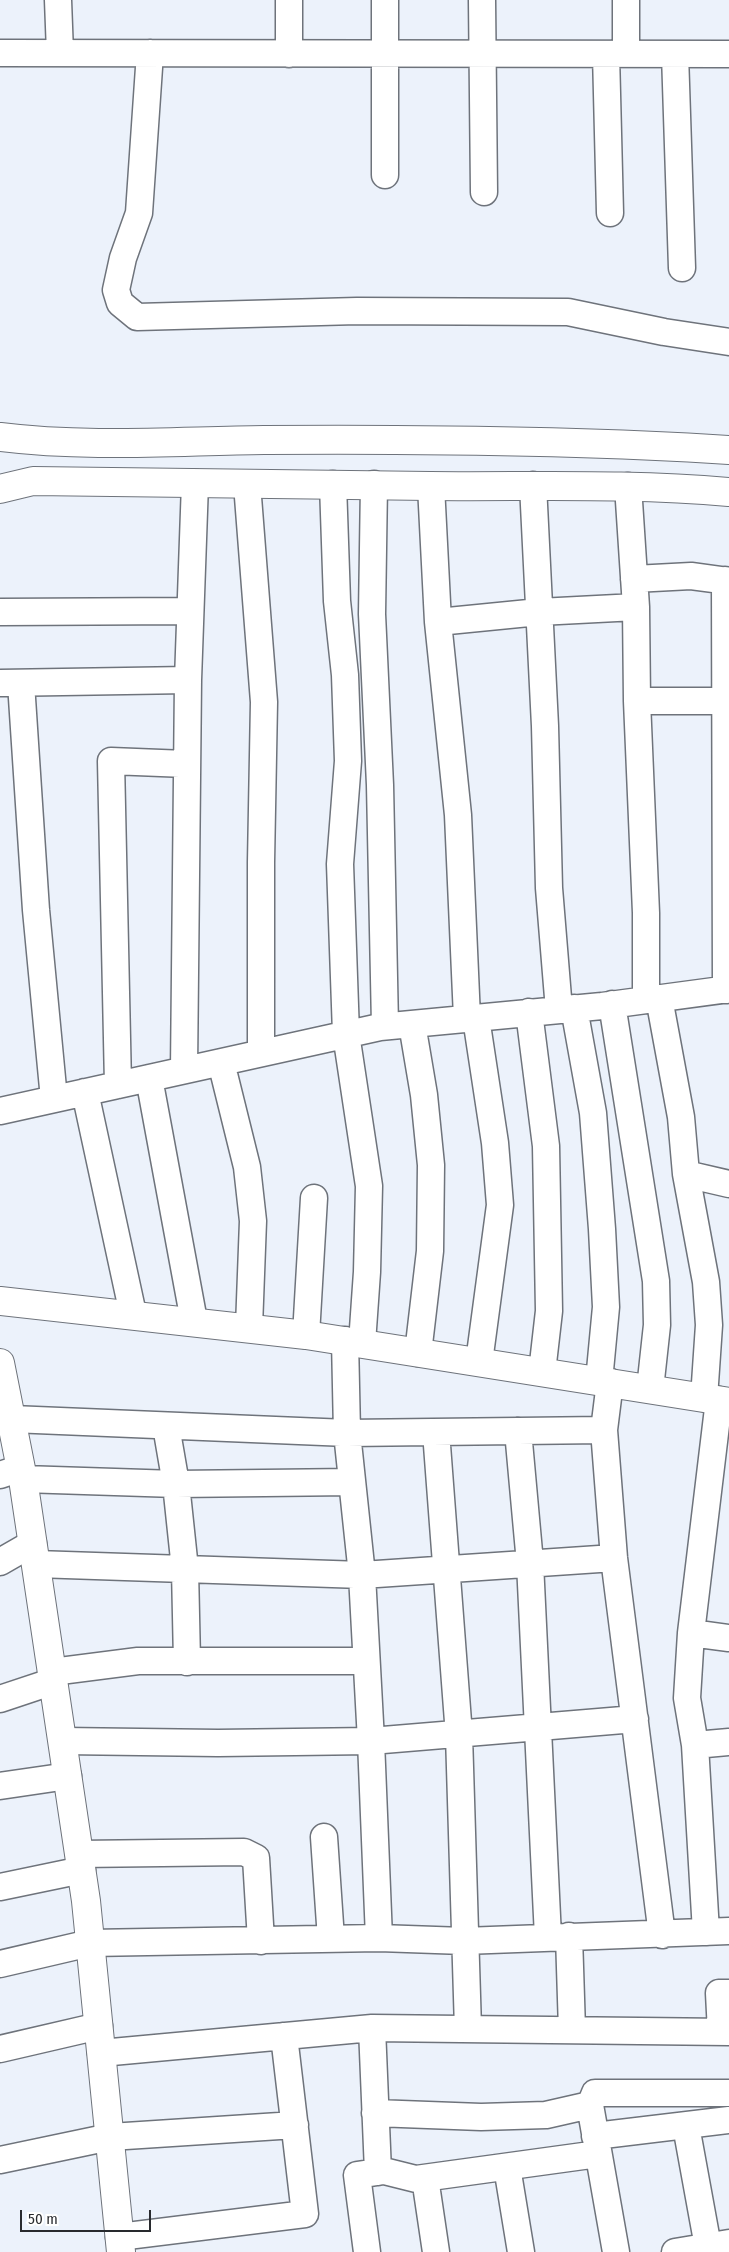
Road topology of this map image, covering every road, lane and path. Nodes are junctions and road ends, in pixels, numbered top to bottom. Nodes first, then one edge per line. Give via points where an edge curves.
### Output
1 (58, 0) edge
2 (288, 0) edge
3 (385, 0) edge
4 (482, 0) edge
5 (626, 0) edge
6 (0, 53) edge
7 (60, 53) junction
8 (150, 53) junction
9 (289, 54) junction
10 (386, 54) junction
11 (482, 54) junction
12 (616, 54) junction
13 (675, 54) junction
14 (729, 54) edge
15 (385, 174) dead end
16 (484, 192) dead end
17 (610, 213) dead end
18 (682, 268) dead end
19 (729, 342) edge
20 (0, 437) edge
21 (729, 450) edge
22 (195, 483) junction
23 (249, 484) junction
24 (333, 484) junction
25 (374, 484) junction
26 (533, 485) junction
27 (431, 486) junction
28 (628, 486) junction
29 (0, 489) edge
30 (729, 492) edge
31 (634, 579) junction
32 (727, 580) edge
33 (636, 608) junction
34 (189, 611) junction
35 (0, 612) edge
36 (538, 612) junction
37 (438, 622) junction
38 (188, 680) junction
39 (10, 683) edge
40 (727, 701) edge
41 (637, 702) junction
42 (186, 764) junction
43 (727, 990) edge
44 (652, 999) junction
45 (612, 1004) junction
46 (566, 1009) junction
47 (529, 1012) junction
48 (471, 1018) junction
49 (412, 1024) junction
50 (385, 1026) junction
51 (346, 1034) junction
52 (261, 1053) junction
53 (221, 1062) junction
54 (184, 1070) junction
55 (149, 1078) junction
56 (118, 1085) junction
57 (85, 1092) junction
58 (54, 1099) junction
59 (0, 1111) edge
60 (686, 1174) junction
61 (729, 1184) edge
62 (314, 1198) dead end
63 (0, 1301) edge
64 (133, 1314) junction
65 (194, 1321) junction
66 (249, 1327) junction
67 (306, 1335) junction
68 (353, 1342) junction
69 (418, 1352) junction
70 (479, 1362) junction
71 (542, 1372) junction
72 (1, 1377) edge
73 (604, 1382) junction
74 (650, 1389) junction
75 (717, 1400) edge
76 (12, 1419) junction
77 (166, 1426) junction
78 (604, 1430) junction
79 (518, 1431) junction
80 (436, 1432) junction
81 (347, 1433) junction
82 (14, 1474) edge
83 (352, 1482) junction
84 (176, 1484) junction
85 (34, 1554) junction
86 (614, 1558) junction
87 (0, 1562) edge
88 (530, 1563) junction
89 (184, 1569) junction
90 (446, 1569) junction
91 (362, 1575) junction
92 (691, 1633) junction
93 (729, 1638) edge
94 (366, 1661) junction
95 (187, 1662) junction
96 (53, 1677) junction
97 (0, 1699) edge
98 (636, 1719) junction
99 (539, 1727) junction
100 (459, 1735) junction
101 (62, 1741) junction
102 (371, 1742) junction
103 (729, 1742) edge
104 (695, 1745) junction
105 (68, 1776) junction
106 (0, 1786) edge
107 (324, 1837) dead end
108 (80, 1862) junction
109 (0, 1887) edge
110 (718, 1932) edge
111 (662, 1935) junction
112 (558, 1937) junction
113 (379, 1938) junction
114 (331, 1939) junction
115 (260, 1941) junction
116 (464, 1941) junction
117 (90, 1942) junction
118 (0, 1964) edge
119 (729, 1993) edge
120 (99, 2026) junction
121 (372, 2028) junction
122 (468, 2029) junction
123 (572, 2030) junction
124 (725, 2032) edge
125 (284, 2036) junction
126 (0, 2049) edge
127 (101, 2053) junction
128 (729, 2093) edge
129 (590, 2105) junction
130 (375, 2113) junction
131 (729, 2120) edge
132 (296, 2125) junction
133 (686, 2126) junction
134 (110, 2138) junction
135 (596, 2145) junction
136 (0, 2160) edge
137 (507, 2167) junction
138 (378, 2172) junction
139 (425, 2178) junction
140 (119, 2248) edge
141 (715, 2248) edge
142 (367, 2252) edge
143 (436, 2252) edge
144 (521, 2252) edge
145 (616, 2252) edge
146 (675, 2252) edge

1 - 7 street
2 - 9 street
3 - 10 street
4 - 11 street
5 - 12 street
6 - 7 street
7 - 8 street
8 - 9 street
8 - 19 street via 138,213 116,290 120,303 137,317 568,312
9 - 10 street
10 - 11 street
10 - 15 street
11 - 12 street
11 - 16 street
12 - 13 street
12 - 17 street
13 - 14 street
13 - 18 street
20 - 21 main road via 47,443 474,442
22 - 23 main road
22 - 29 main road via 33,481
22 - 34 street
23 - 24 main road
23 - 52 street via 264,702
24 - 25 main road
24 - 51 street via 348,761 340,864
25 - 27 main road
25 - 50 street via 372,614 380,784
26 - 27 main road
26 - 28 main road
26 - 36 street
27 - 37 street
28 - 30 main road
28 - 31 street
31 - 32 street via 691,576
31 - 33 street
32 - 40 street
33 - 36 street
33 - 41 street
34 - 35 street
34 - 38 street
36 - 37 street
36 - 46 street via 546,726 550,888
37 - 48 street via 458,815
38 - 39 street
38 - 42 street
39 - 58 street
40 - 41 street
40 - 43 street
41 - 44 street
42 - 54 street
42 - 56 street via 111,761
43 - 44 street
44 - 45 street
44 - 60 street via 680,1117
45 - 46 street
45 - 74 street via 656,1281 657,1325
46 - 47 street
46 - 73 street via 593,1113 606,1307
47 - 48 street
47 - 71 street via 546,1156 549,1311
48 - 49 street
48 - 70 street via 495,1143 500,1205
49 - 50 street
49 - 69 street via 431,1165 430,1251
50 - 51 street
51 - 52 street
51 - 68 street via 369,1186 368,1272
52 - 53 street
53 - 54 street
53 - 66 street via 247,1167 254,1221
54 - 55 street
55 - 56 street
55 - 65 street
56 - 57 street
57 - 58 street
57 - 64 street
58 - 59 street
60 - 61 street
60 - 75 street via 706,1282
62 - 67 street
63 - 64 main road
64 - 65 main road
65 - 66 main road
66 - 67 main road
67 - 68 main road
68 - 69 main road
68 - 81 street
69 - 70 main road
70 - 71 main road
71 - 73 main road
72 - 76 main road
73 - 74 main road
73 - 78 street
74 - 75 main road
75 - 92 street
76 - 77 street
76 - 82 main road
77 - 81 street
77 - 84 street
78 - 79 street
78 - 86 street
79 - 80 street
79 - 88 street
80 - 81 street
80 - 90 street
81 - 83 street
82 - 84 street
82 - 85 main road
83 - 84 street
83 - 91 street
84 - 89 street
85 - 87 street
85 - 89 street
85 - 96 main road
86 - 88 street
86 - 98 street
88 - 90 street
88 - 99 street
89 - 91 street
89 - 95 street
90 - 91 street
90 - 100 street
91 - 94 street
92 - 93 street
92 - 104 street via 687,1698
94 - 95 street
94 - 102 street
95 - 96 street via 138,1661
96 - 97 street
96 - 101 main road
98 - 99 street
98 - 111 street
99 - 100 street
99 - 112 street
100 - 102 street
100 - 116 street
101 - 102 street
101 - 105 main road
102 - 113 street
103 - 104 street
104 - 110 street
105 - 106 street
105 - 108 main road
107 - 114 street
108 - 109 street
108 - 115 street via 244,1852 256,1858
108 - 117 main road
110 - 111 street
111 - 112 street
112 - 116 street
112 - 123 street
113 - 114 street
113 - 116 street
114 - 115 street
115 - 117 street
116 - 122 street
117 - 118 street
117 - 120 main road
119 - 124 street via 719,1993
120 - 126 street
120 - 127 main road
121 - 122 street
121 - 125 street
121 - 130 street
122 - 123 street
123 - 124 street
125 - 127 street
125 - 132 street
127 - 134 main road
128 - 129 street via 595,2093
129 - 130 street via 546,2115 481,2117
129 - 135 street
130 - 138 street
131 - 133 street
132 - 134 street
132 - 140 street via 305,2214
133 - 135 street
133 - 141 street
134 - 136 street
134 - 140 main road
135 - 137 street
135 - 145 street
137 - 139 street
137 - 144 street
138 - 139 street
138 - 142 street via 357,2175
139 - 143 street
141 - 146 street

